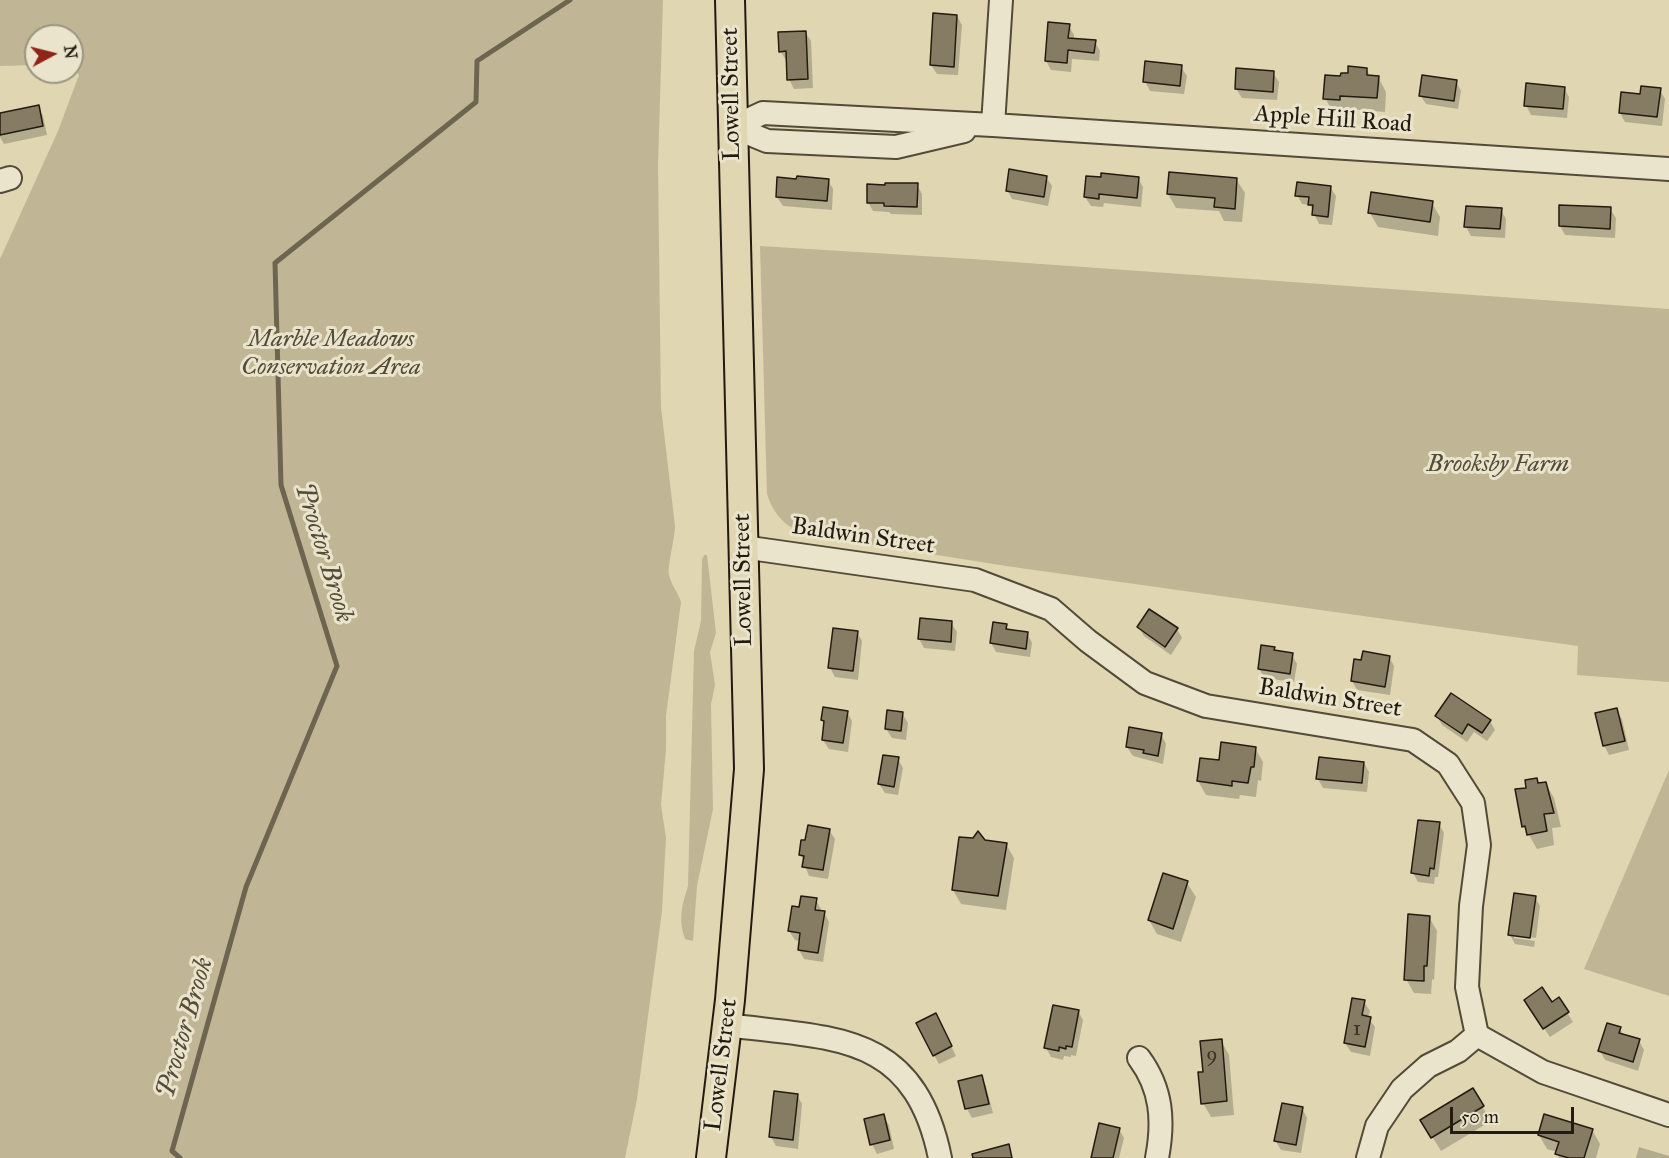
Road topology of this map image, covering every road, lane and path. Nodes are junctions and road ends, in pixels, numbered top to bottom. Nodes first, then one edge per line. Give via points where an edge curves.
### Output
1 (730, 0) edge
2 (1001, 0) edge
3 (993, 125) junction
4 (733, 127) junction
5 (1669, 169) edge
6 (743, 547) junction
7 (727, 1025) junction
8 (1477, 1035) junction
9 (1139, 1058) dead end
10 (1669, 1115) edge
11 (711, 1158) edge
12 (940, 1158) edge
13 (1157, 1158) edge
14 (1368, 1158) edge

1 - 4 main road, Lowell Street
2 - 3 street
3 - 4 street, Apple Hill Road via 896,147 767,141
3 - 5 street, Apple Hill Road
4 - 6 main road, Lowell Street
6 - 7 main road, Lowell Street via 749,769
6 - 8 street, Baldwin Street via 975,580 1051,609 1144,683 1206,705 1413,740 1448,764 1473,802 1479,846 1467,987
7 - 11 main road, Lowell Street
7 - 12 street via 832,1039 874,1053 891,1064 919,1098 929,1115
8 - 10 street via 1543,1072
8 - 14 street via 1458,1051 1428,1066 1402,1089 1377,1126
9 - 13 street via 1157,1093

